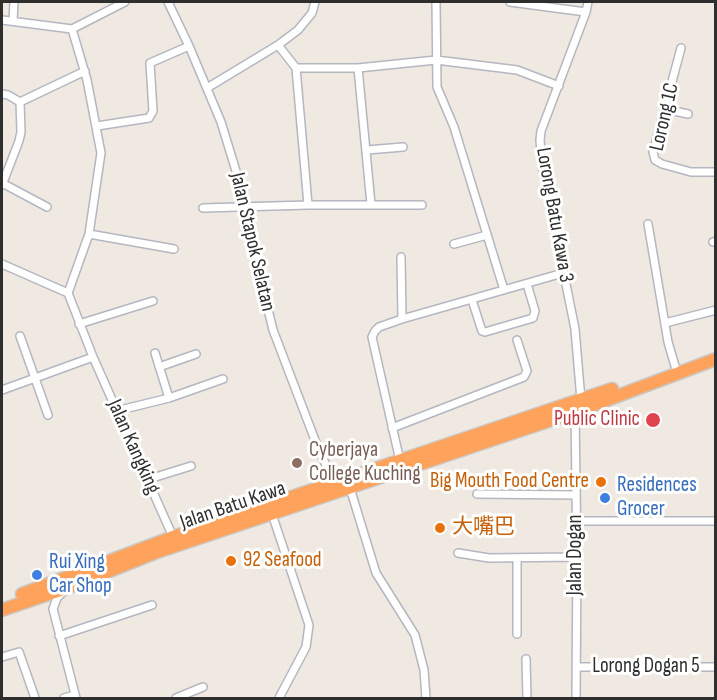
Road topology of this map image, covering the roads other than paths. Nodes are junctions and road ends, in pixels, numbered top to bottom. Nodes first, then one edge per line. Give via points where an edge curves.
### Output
1 (14, 2) edge
2 (125, 2) edge
3 (168, 2) edge
4 (315, 2) edge
5 (436, 2) edge
6 (510, 2) edge
7 (588, 2) edge
8 (586, 12) junction
9 (2, 20) edge
10 (13, 21) junction
11 (72, 29) junction
12 (278, 45) junction
13 (189, 46) junction
14 (681, 48) dead end
15 (436, 60) junction
16 (296, 68) junction
17 (358, 68) junction
18 (85, 71) junction
19 (559, 86) junction
20 (207, 88) junction
21 (2, 94) edge
22 (20, 102) junction
23 (665, 109) junction
24 (688, 114) dead end
25 (97, 126) junction
26 (403, 147) dead end
27 (367, 150) junction
28 (716, 172) edge
29 (2, 184) edge
30 (371, 204) junction
31 (308, 205) junction
32 (422, 205) dead end
33 (47, 207) dead end
34 (247, 207) junction
35 (203, 208) dead end
36 (648, 224) dead end
37 (89, 234) junction
38 (487, 235) junction
39 (454, 244) dead end
40 (174, 249) dead end
41 (401, 257) dead end
42 (2, 264) edge
43 (564, 273) junction
44 (527, 284) junction
45 (504, 290) junction
46 (68, 293) junction
47 (472, 300) junction
48 (153, 301) dead end
49 (716, 310) edge
50 (402, 319) junction
51 (665, 323) junction
52 (79, 324) junction
53 (20, 336) dead end
54 (517, 340) dead end
55 (716, 351) edge
56 (155, 353) dead end
57 (196, 354) dead end
58 (93, 357) junction
59 (716, 359) edge
60 (675, 366) junction
61 (159, 367) junction
62 (35, 379) junction
63 (223, 379) dead end
64 (2, 390) edge
65 (169, 398) junction
66 (580, 400) junction
67 (116, 411) junction
68 (574, 412) junction
69 (48, 415) dead end
70 (392, 429) junction
71 (400, 461) junction
72 (191, 466) dead end
73 (149, 479) junction
74 (334, 482) junction
75 (350, 488) junction
76 (477, 494) dead end
77 (576, 495) junction
78 (272, 514) junction
79 (576, 521) junction
80 (716, 521) edge
81 (173, 537) junction
82 (459, 553) dead end
83 (577, 557) junction
84 (517, 559) junction
85 (69, 588) junction
86 (2, 602) edge
87 (22, 603) junction
88 (152, 605) dead end
89 (52, 609) junction
90 (2, 610) edge
91 (517, 634) dead end
92 (59, 636) junction
93 (2, 657) edge
94 (526, 659) dead end
95 (576, 667) junction
96 (716, 667) edge
97 (203, 687) dead end
98 (76, 697) edge
99 (34, 699) edge
100 (64, 699) edge
101 (176, 699) edge
102 (279, 699) edge
103 (426, 699) edge
104 (527, 699) edge
105 (576, 699) edge

1 - 10 street
2 - 11 street
3 - 13 street, Jalan Stapok Selatan
4 - 12 street via 307,20
5 - 15 street
6 - 8 street
7 - 8 street, Lorong Batu Kawa 3
8 - 19 street, Lorong Batu Kawa 3
9 - 10 street
10 - 11 street
11 - 18 street
12 - 16 street
12 - 20 street
13 - 20 street, Jalan Stapok Selatan
13 - 25 street via 150,63 153,111 149,118
14 - 23 street, Lorong 1C
15 - 17 street
15 - 19 street via 517,70
15 - 38 street via 437,87
16 - 17 street
16 - 31 street
17 - 27 street
18 - 22 street
18 - 25 street
19 - 43 street, Lorong Batu Kawa 3 via 540,140
20 - 34 street, Jalan Stapok Selatan
21 - 22 street
22 - 29 street via 21,132
23 - 24 street
23 - 28 street, Lorong 1C via 653,152 655,160 691,172
25 - 37 street via 101,153
26 - 27 street
27 - 30 street
29 - 33 street
30 - 31 street
30 - 32 street
31 - 34 street
34 - 35 street
34 - 74 street, Jalan Stapok Selatan via 273,330
36 - 51 street
37 - 40 street
37 - 46 street
38 - 39 street
38 - 45 street
41 - 50 street
42 - 46 street
43 - 44 street
43 - 66 street, Lorong Batu Kawa 3 via 575,329
44 - 45 street
44 - 47 street via 535,311 533,318 485,332
45 - 47 street
46 - 52 street, Jalan Kangking
47 - 50 street
48 - 52 street
49 - 51 street
50 - 70 street via 379,327 372,337
51 - 60 street
52 - 58 street, Jalan Kangking
53 - 62 street
54 - 70 street via 527,371 524,378
55 - 60 highway, Jalan Batu Kawa
56 - 61 street
57 - 61 street
58 - 62 street
58 - 67 street, Jalan Kangking
59 - 68 highway, Jalan Batu Kawa
60 - 66 highway, Jalan Batu Kawa
61 - 65 street
62 - 64 street
62 - 69 street
63 - 65 street
65 - 67 street
66 - 71 highway, Jalan Batu Kawa
67 - 73 street, Jalan Kangking
68 - 75 highway, Jalan Batu Kawa
68 - 77 street, Jalan Dogan
70 - 71 street
71 - 74 highway, Jalan Batu Kawa
72 - 73 street
73 - 81 street, Jalan Kangking
74 - 81 highway, Jalan Batu Kawa
75 - 78 highway, Jalan Batu Kawa
75 - 103 street via 375,573 415,634
76 - 77 street
77 - 79 street, Jalan Dogan
78 - 85 highway, Jalan Batu Kawa via 157,552
78 - 102 street via 309,625 306,647
79 - 80 street
79 - 83 street, Jalan Dogan
81 - 86 highway, Jalan Batu Kawa
82 - 84 street
83 - 84 street
83 - 95 street, Jalan Dogan
84 - 91 street
85 - 87 highway, Jalan Batu Kawa
85 - 89 street via 60,594
87 - 89 street via 40,601
87 - 90 highway, Jalan Batu Kawa
88 - 92 street
89 - 92 street
92 - 98 street
93 - 99 street via 19,651
94 - 104 street
95 - 96 street, Lorong Dogan 5
95 - 105 street, Jalan Dogan
97 - 101 street
98 - 100 street

